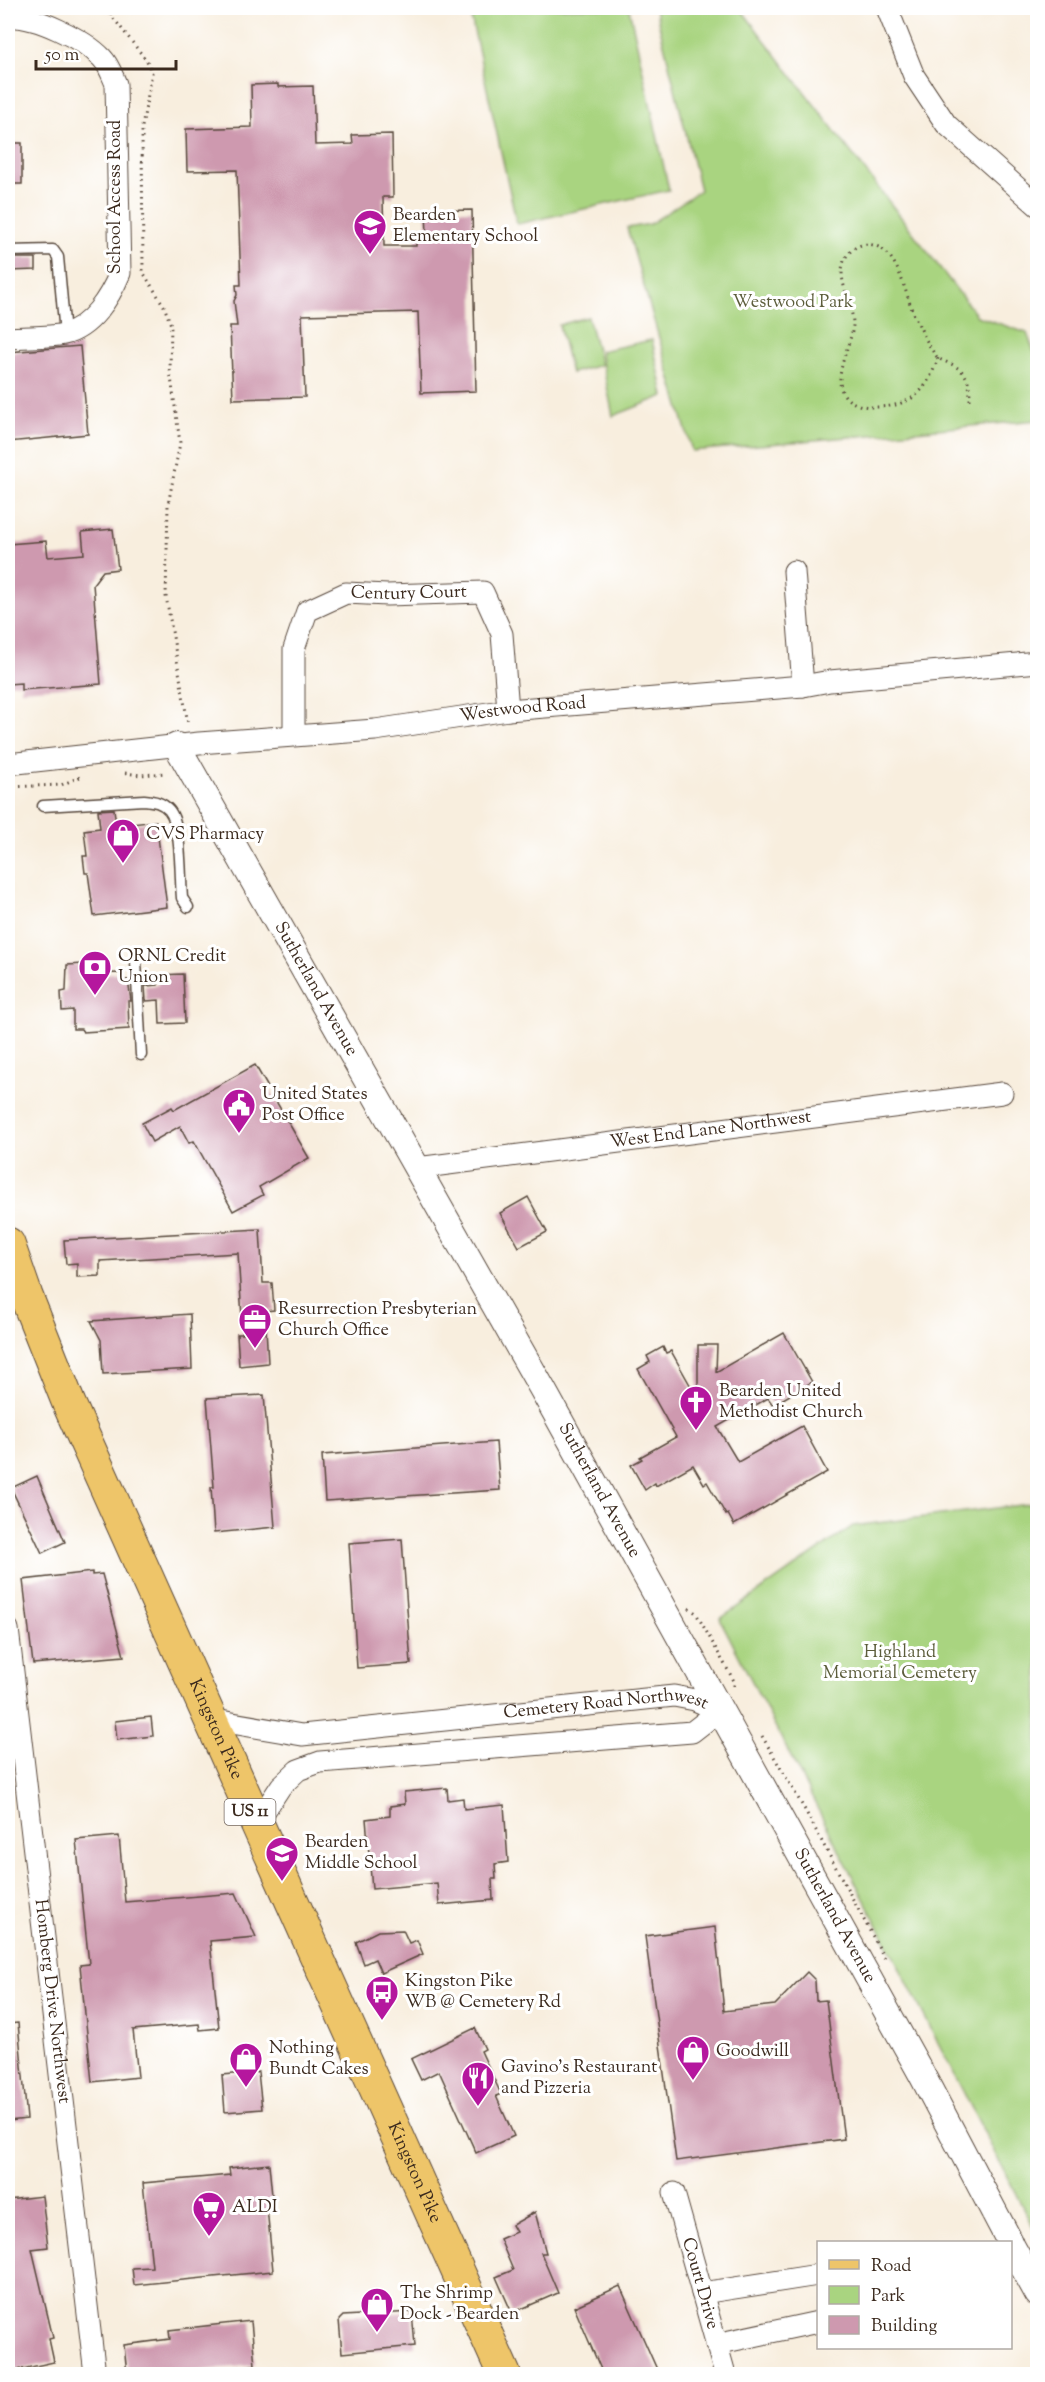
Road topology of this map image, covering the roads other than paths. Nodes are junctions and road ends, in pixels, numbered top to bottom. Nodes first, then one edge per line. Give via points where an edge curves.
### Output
1 (887, 8) edge
2 (8, 17) edge
3 (1038, 206) edge
4 (8, 251) edge
5 (65, 334) junction
6 (8, 338) edge
7 (794, 571) dead end
8 (1038, 662) edge
9 (803, 686) junction
10 (508, 710) junction
11 (294, 735) junction
12 (183, 756) junction
13 (8, 764) edge
14 (43, 806) dead end
15 (188, 907) dead end
16 (136, 961) dead end
17 (141, 1055) dead end
18 (1002, 1093) dead end
19 (417, 1168) junction
20 (8, 1244) edge
21 (8, 1629) edge
22 (718, 1711) junction
23 (209, 1719) junction
24 (256, 1824) junction
25 (674, 2193) dead end
26 (1009, 2241) edge
27 (1012, 2248) edge
28 (817, 2275) edge
29 (1026, 2285) edge
30 (702, 2293) junction
31 (817, 2322) edge
32 (716, 2344) junction
33 (95, 2374) edge
34 (504, 2374) edge
35 (725, 2374) edge

1 - 3 street via 914,76 946,124
2 - 5 street, School Access Road via 37,21 89,46 105,61 116,84 120,273 103,305 81,327
4 - 5 lane via 53,250 58,257
5 - 6 street, School Access Road
7 - 9 street
8 - 9 street, Westwood Road
9 - 10 street, Westwood Road
10 - 11 street, Westwood Road via 375,730
10 - 11 street, Century Court via 502,634 483,592 346,593 307,611 294,649
11 - 12 street, Westwood Road
12 - 13 street, Westwood Road
12 - 19 street, Sutherland Avenue
14 - 15 lane via 144,800 163,804 176,824 182,898
16 - 17 lane
18 - 19 street, West End Lane Northwest
19 - 22 street, Sutherland Avenue
20 - 23 main road, Kingston Pike / US 11 via 69,1404
21 - 33 street, Homberg Drive Northwest
22 - 23 street, Cemetery Road Northwest via 674,1696 302,1735
22 - 24 street, Cemetery Road Northwest via 692,1732 320,1762 298,1770 281,1786
22 - 26 street, Sutherland Avenue via 921,2073
23 - 24 main road, Kingston Pike / US 11
24 - 34 main road, Kingston Pike / US 11
25 - 30 street, Court Drive
27 - 29 street, Sutherland Avenue
28 - 30 street
30 - 32 street, Court Drive
31 - 32 street
32 - 35 street, Court Drive

